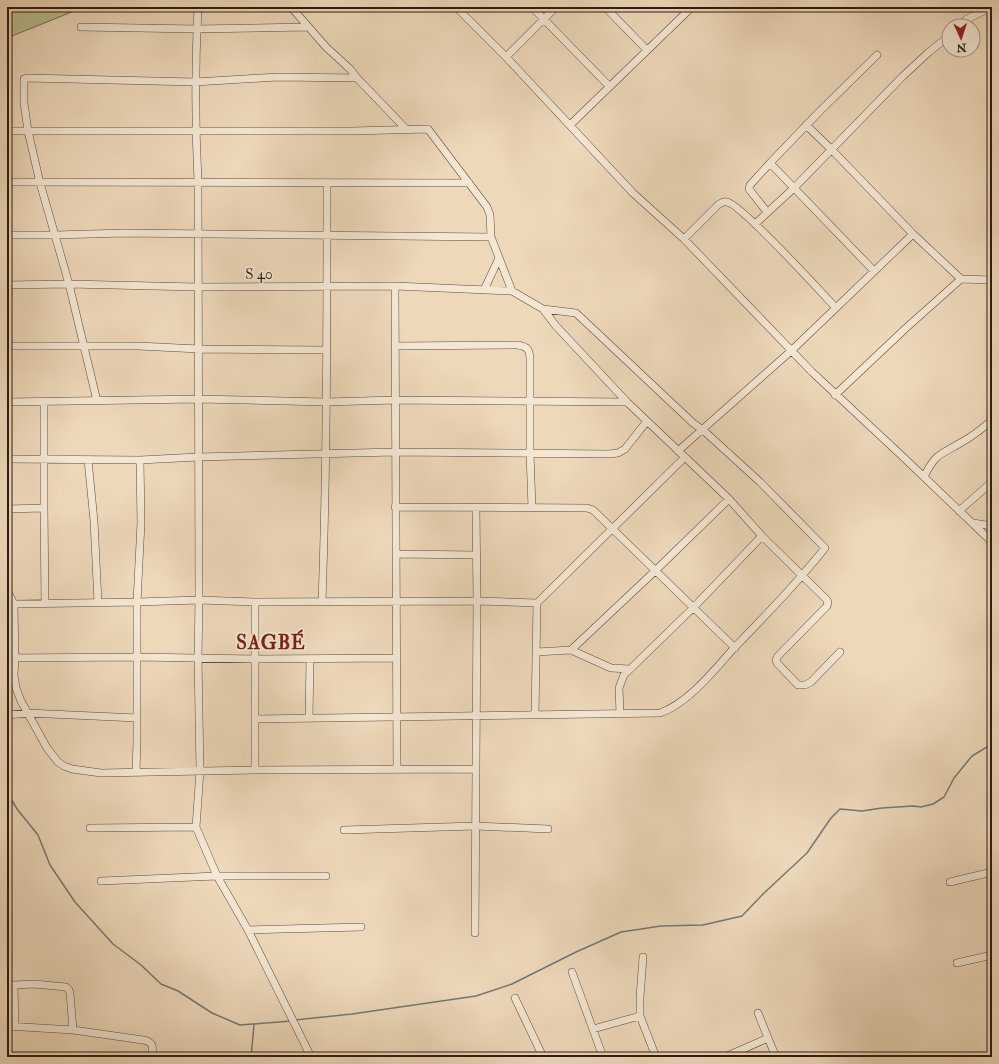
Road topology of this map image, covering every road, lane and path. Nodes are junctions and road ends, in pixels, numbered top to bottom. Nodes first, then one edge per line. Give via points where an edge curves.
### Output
1 (198, 7) edge
2 (291, 7) edge
3 (456, 7) edge
4 (532, 7) edge
5 (556, 7) edge
6 (606, 7) edge
7 (692, 7) edge
8 (992, 7) edge
9 (969, 18) edge
10 (544, 19) junction
11 (81, 27) dead end
12 (308, 27) junction
13 (197, 29) junction
14 (941, 42) edge
15 (647, 50) junction
16 (877, 55) dead end
17 (506, 57) junction
18 (357, 78) junction
19 (196, 82) junction
20 (609, 86) junction
21 (570, 125) junction
22 (806, 125) junction
23 (406, 129) junction
24 (7, 131) edge
25 (28, 131) junction
26 (195, 132) junction
27 (832, 150) junction
28 (770, 164) junction
29 (7, 182) edge
30 (198, 182) junction
31 (40, 183) junction
32 (327, 184) junction
33 (469, 184) junction
34 (794, 188) junction
35 (767, 212) junction
36 (755, 224) junction
37 (197, 233) junction
38 (327, 234) junction
39 (913, 234) junction
40 (7, 235) edge
41 (55, 235) junction
42 (491, 237) junction
43 (684, 239) junction
44 (499, 258) junction
45 (874, 272) junction
46 (960, 279) junction
47 (992, 280) edge
48 (69, 284) junction
49 (7, 285) edge
50 (326, 286) junction
51 (395, 286) junction
52 (197, 287) junction
53 (484, 290) junction
54 (512, 291) junction
55 (836, 308) junction
56 (543, 309) junction
57 (7, 346) edge
58 (83, 346) junction
59 (396, 346) junction
60 (198, 348) junction
61 (326, 350) junction
62 (791, 350) junction
63 (835, 395) junction
64 (198, 399) junction
65 (396, 400) junction
66 (44, 401) junction
67 (97, 401) junction
68 (529, 401) junction
69 (7, 402) edge
70 (326, 402) junction
71 (627, 402) junction
72 (992, 420) edge
73 (647, 421) junction
74 (703, 430) junction
75 (678, 451) junction
76 (395, 452) junction
77 (530, 453) junction
78 (325, 455) junction
79 (198, 457) junction
80 (685, 457) junction
81 (7, 459) edge
82 (44, 460) junction
83 (88, 460) junction
84 (140, 460) junction
85 (924, 477) junction
86 (992, 482) edge
87 (729, 499) junction
88 (44, 508) junction
89 (395, 508) junction
90 (476, 508) junction
91 (532, 508) junction
92 (7, 509) edge
93 (959, 511) junction
94 (973, 523) junction
95 (992, 526) edge
96 (613, 529) junction
97 (762, 536) junction
98 (992, 542) edge
99 (396, 554) junction
100 (477, 555) junction
101 (655, 571) junction
102 (803, 576) junction
103 (7, 590) edge
104 (199, 600) junction
105 (396, 601) junction
106 (477, 601) junction
107 (98, 602) junction
108 (137, 602) junction
109 (255, 602) junction
110 (322, 602) junction
111 (45, 603) junction
112 (537, 603) junction
113 (14, 604) junction
114 (693, 608) junction
115 (734, 648) junction
116 (571, 650) junction
117 (536, 652) junction
118 (840, 652) dead end
119 (137, 657) junction
120 (7, 658) edge
121 (15, 658) junction
122 (198, 658) junction
123 (396, 658) junction
124 (255, 659) junction
125 (310, 659) junction
126 (629, 669) junction
127 (28, 713) junction
128 (620, 713) junction
129 (535, 714) junction
130 (7, 715) edge
131 (476, 715) junction
132 (397, 716) junction
133 (137, 718) junction
134 (309, 718) junction
135 (255, 719) junction
136 (476, 769) junction
137 (255, 770) junction
138 (397, 770) junction
139 (200, 771) junction
140 (136, 773) junction
141 (196, 826) junction
142 (476, 826) junction
143 (90, 828) dead end
144 (548, 829) dead end
145 (344, 830) dead end
146 (992, 872) edge
147 (217, 876) junction
148 (326, 876) dead end
149 (100, 881) dead end
150 (950, 882) dead end
151 (361, 927) dead end
152 (248, 930) junction
153 (475, 932) dead end
154 (992, 955) edge
155 (643, 957) dead end
156 (957, 963) dead end
157 (572, 972) dead end
158 (10, 984) edge
159 (515, 998) dead end
160 (758, 1013) dead end
161 (640, 1016) junction
162 (7, 1026) edge
163 (15, 1026) junction
164 (593, 1029) junction
165 (73, 1030) junction
166 (768, 1038) junction
167 (152, 1057) edge
168 (311, 1057) edge
169 (543, 1057) edge
170 (603, 1057) edge
171 (656, 1057) edge
172 (725, 1057) edge
173 (776, 1057) edge

1 - 13 street
2 - 12 street
3 - 17 street
4 - 10 street
5 - 10 street
6 - 15 street
7 - 15 street
8 - 9 street
10 - 17 street
10 - 20 street
11 - 13 street
12 - 13 street
12 - 18 street
13 - 19 street
14 - 27 street via 903,76
15 - 20 street
16 - 22 street
17 - 21 street
18 - 19 street via 277,77
18 - 23 street
19 - 25 street via 25,78 24,103
19 - 26 street
20 - 21 street
21 - 43 street via 633,193
22 - 27 street
22 - 28 street
23 - 26 street
23 - 33 street via 428,129
24 - 25 street
25 - 26 street
25 - 31 street
26 - 30 street
27 - 34 street
27 - 39 street
28 - 34 street
28 - 35 street via 749,189
29 - 31 street
30 - 31 street
30 - 32 street
30 - 37 street
31 - 41 street
32 - 33 street
32 - 38 street
33 - 42 street via 487,207
34 - 35 street
34 - 45 street
35 - 36 street
36 - 43 street via 733,204 723,202
36 - 55 street
37 - 38 street
37 - 41 street
37 - 52 street
38 - 42 street
38 - 50 street
39 - 45 street
39 - 46 street
40 - 41 street
41 - 48 street
42 - 44 street
43 - 62 street
44 - 53 street
44 - 54 street
45 - 55 street
46 - 47 street
46 - 63 street
48 - 49 street, S 40
48 - 52 street, S 40
48 - 58 street
50 - 51 street, S 40
50 - 52 street, S 40
50 - 61 street
51 - 53 street, S 40
51 - 59 street
52 - 60 street
53 - 54 street, S 40
54 - 56 street
55 - 62 street
56 - 71 street
56 - 74 street via 576,313
57 - 58 street
58 - 60 street
58 - 67 street
59 - 65 street
59 - 68 street via 526,346 530,358
60 - 61 street
60 - 64 street
61 - 70 street
62 - 63 street
62 - 74 street
63 - 85 street
64 - 67 street
64 - 70 street
64 - 79 street
65 - 68 street
65 - 70 street
65 - 76 street
66 - 67 street
66 - 69 street
66 - 82 street
68 - 71 street
68 - 77 street
70 - 78 street
71 - 73 street
72 - 85 street via 972,436 939,455 930,464
73 - 75 street
73 - 77 street via 625,450 618,453
74 - 75 street
74 - 102 street via 760,482 825,548
75 - 80 street
76 - 77 street
76 - 78 street
76 - 89 street
77 - 91 street
78 - 79 street
78 - 110 street
79 - 84 street
79 - 104 street
80 - 87 street
80 - 96 street
81 - 82 street
82 - 83 street
82 - 88 street
83 - 84 street
83 - 107 street
84 - 108 street via 141,523
85 - 93 street
86 - 93 street
87 - 97 street
87 - 101 street
88 - 92 street
88 - 111 street
89 - 90 street
89 - 99 street
90 - 91 street
90 - 100 street
91 - 96 street via 587,508
93 - 94 street
94 - 95 street
94 - 98 street
96 - 101 street
96 - 112 street
97 - 102 street
97 - 114 street
99 - 100 street
99 - 105 street
100 - 106 street
101 - 114 street
101 - 116 street
102 - 115 street
102 - 118 street via 828,602 827,606 778,656 777,663 798,686 805,685
103 - 113 street
104 - 108 street
104 - 109 street
104 - 122 street
105 - 106 street
105 - 110 street
105 - 123 street
106 - 112 street
106 - 131 street
107 - 108 street
107 - 111 street
108 - 119 street
109 - 110 street
109 - 124 street
111 - 113 street
112 - 117 street
113 - 121 street
114 - 115 street
114 - 126 street
115 - 128 street via 689,695 668,710 660,713
116 - 117 street
116 - 126 street via 611,668
117 - 129 street
119 - 121 street
119 - 122 street
119 - 133 street
120 - 121 street
121 - 127 street via 14,680
122 - 124 street
122 - 139 street
123 - 125 street
123 - 132 street
124 - 125 street
124 - 135 street
125 - 134 street
126 - 128 street via 624,674 619,688
127 - 130 street
127 - 133 street
127 - 140 street via 47,748 64,766 101,773
128 - 129 street
129 - 131 street
131 - 132 street
131 - 136 street
132 - 134 street
132 - 138 street
133 - 140 street
134 - 135 street
135 - 137 street
136 - 138 street
136 - 142 street
137 - 138 street
137 - 139 street
139 - 140 street
139 - 141 street
141 - 143 street
141 - 147 street
142 - 144 street
142 - 145 street
142 - 153 street
146 - 150 street
147 - 148 street
147 - 149 street
147 - 152 street
151 - 152 street
152 - 168 street
154 - 156 street
155 - 161 street
157 - 164 street
158 - 163 street
158 - 165 street via 66,987 69,990
159 - 169 street
160 - 166 street
161 - 164 street
161 - 171 street
162 - 163 street
163 - 165 street
164 - 170 street
165 - 167 street via 149,1041 153,1049
166 - 172 street
166 - 173 street

